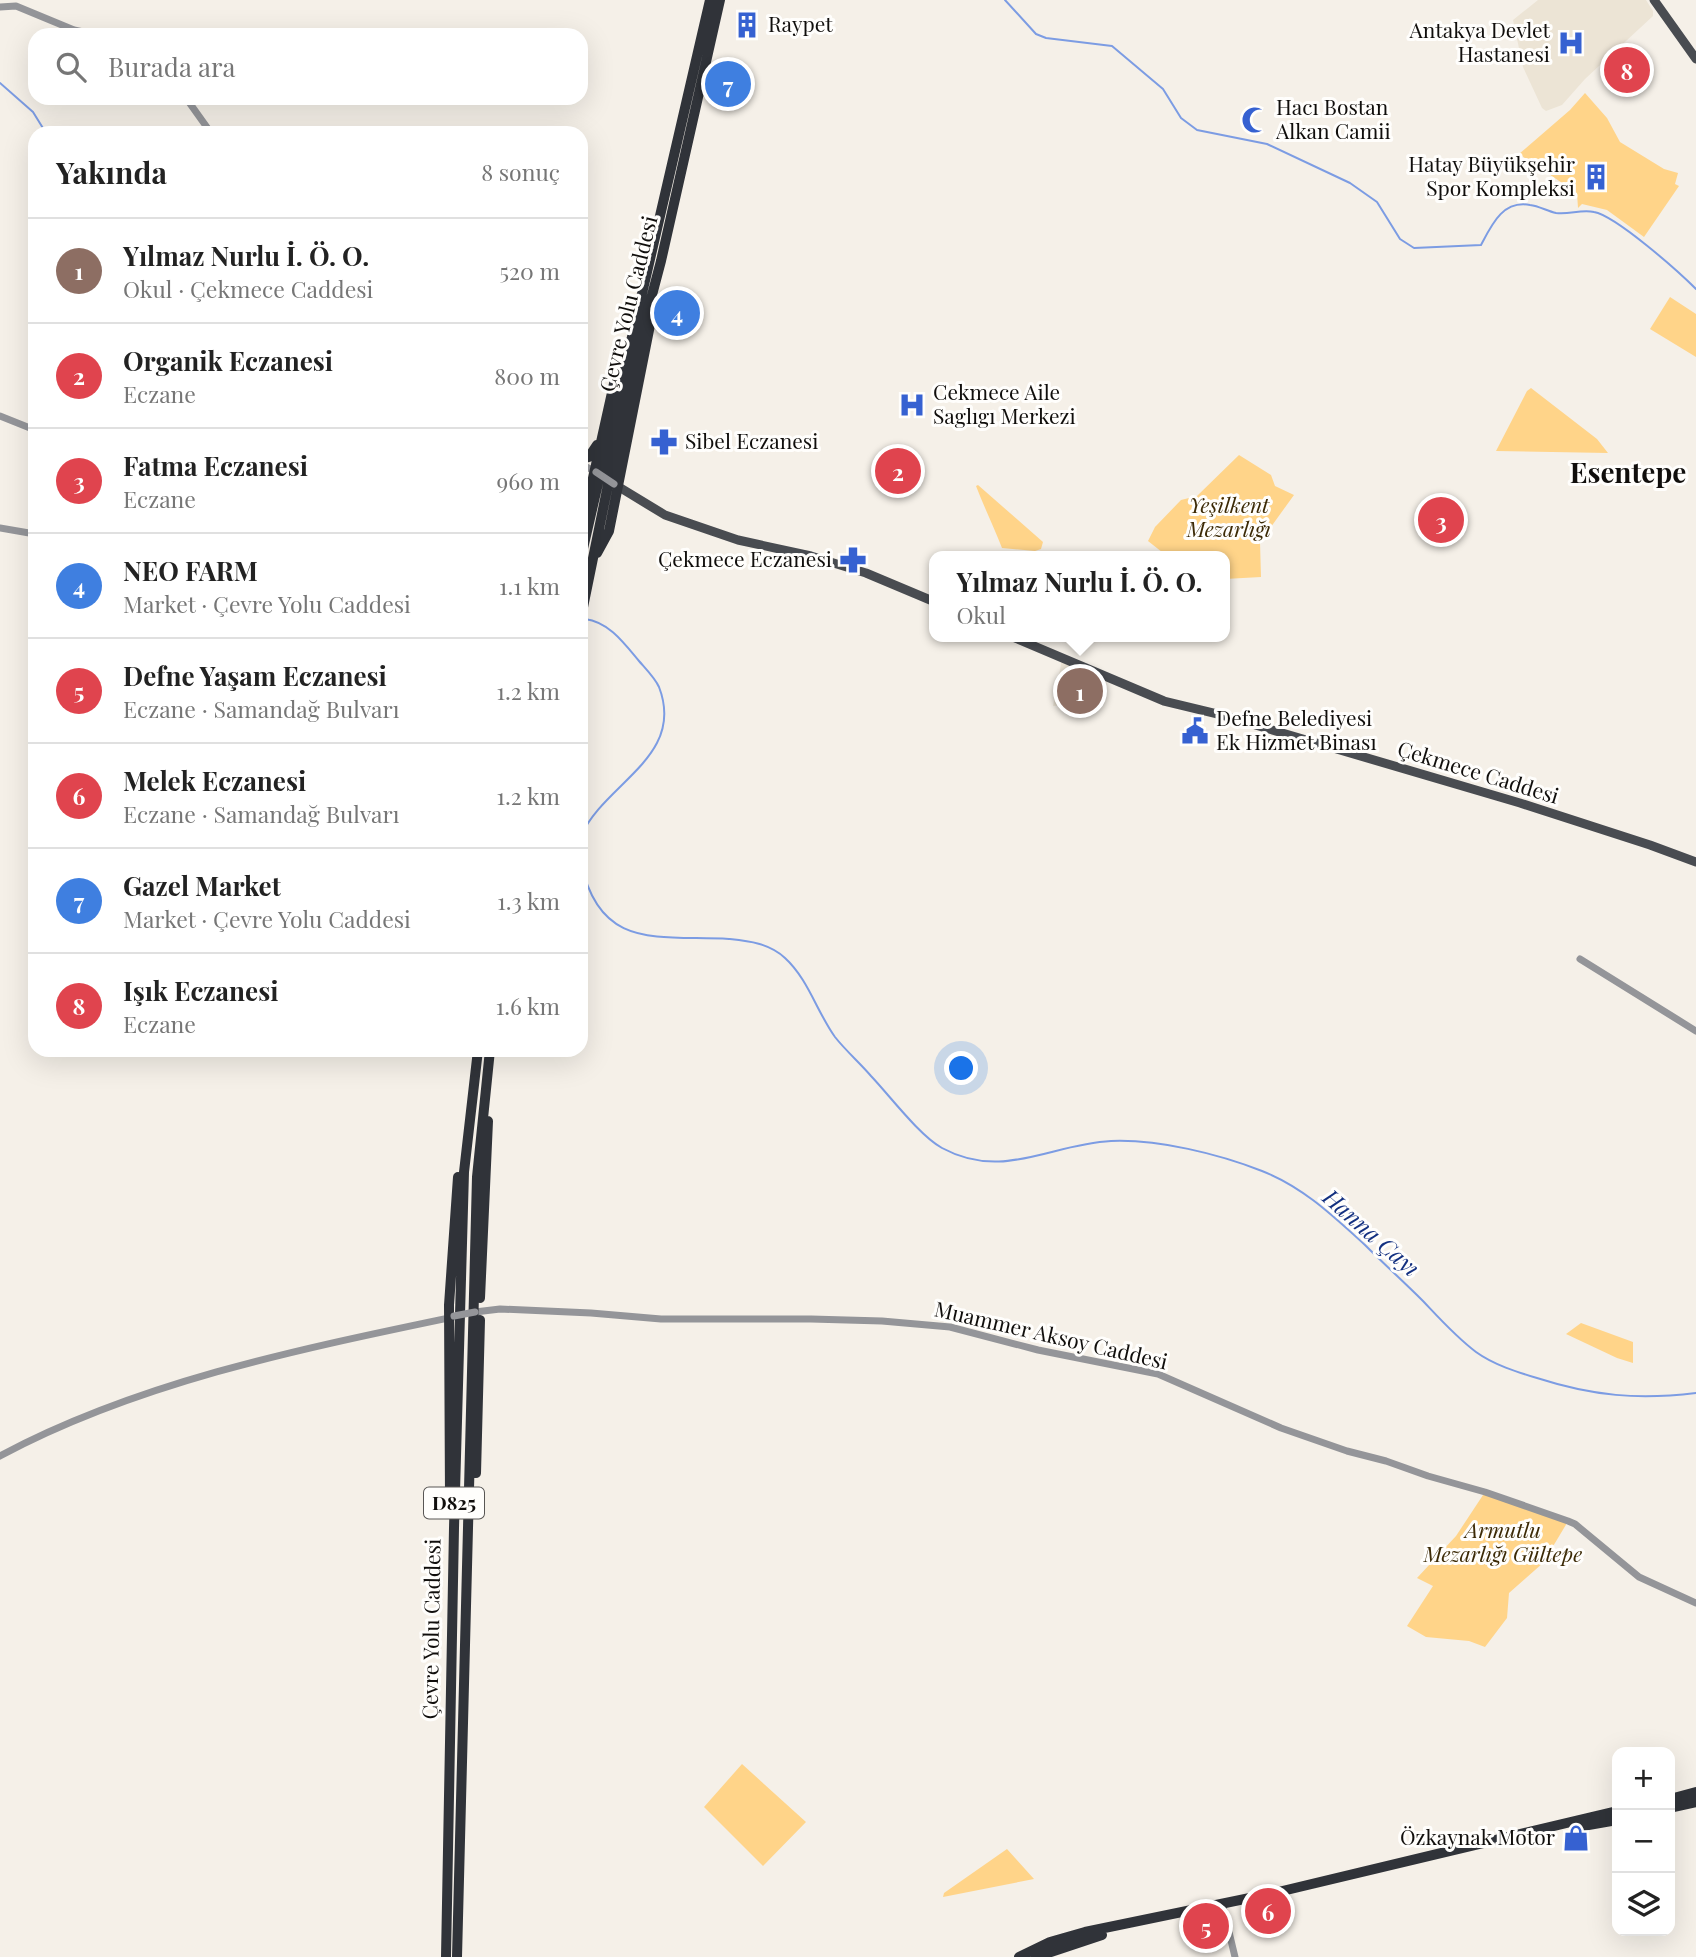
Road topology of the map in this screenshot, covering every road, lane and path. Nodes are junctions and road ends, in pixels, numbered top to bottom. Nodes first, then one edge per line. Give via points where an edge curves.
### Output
1 (710, 0) edge
2 (720, 0) edge
3 (1654, 0) edge
4 (0, 7) edge
5 (69, 28) edge
6 (1696, 59) edge
7 (191, 105) edge
8 (206, 126) edge
9 (661, 261) junction
10 (648, 273) junction
11 (0, 416) edge
12 (28, 427) edge
13 (601, 438) junction
14 (588, 458) edge
15 (588, 466) edge
16 (595, 471) junction
17 (617, 486) junction
18 (588, 502) edge
19 (588, 526) edge
20 (0, 528) edge
21 (28, 533) edge
22 (593, 559) junction
23 (588, 583) edge
24 (929, 599) edge
25 (1025, 642) edge
26 (1696, 864) edge
27 (1580, 959) dead end
28 (1696, 1031) edge
29 (477, 1057) edge
30 (489, 1057) edge
31 (476, 1062) junction
32 (488, 1064) junction
33 (477, 1312) junction
34 (451, 1317) junction
35 (0, 1456) edge
36 (454, 1528) junction
37 (468, 1554) junction
38 (1696, 1603) edge
39 (1696, 1793) edge
40 (1675, 1798) edge
41 (1696, 1802) edge
42 (1675, 1807) edge
43 (1612, 1812) edge
44 (1612, 1821) edge
45 (1223, 1908) junction
46 (446, 1957) edge
47 (457, 1957) edge
48 (1019, 1957) edge
49 (1036, 1957) edge
50 (1235, 1957) edge

1 - 10 highway, Çevre Yolu Caddesi
2 - 9 highway, Çevre Yolu Caddesi
3 - 6 main road
4 - 5 street via 16,6
7 - 8 street
9 - 17 highway
9 - 22 highway, Çevre Yolu Caddesi via 629,382
10 - 13 highway
10 - 19 highway, Çevre Yolu Caddesi
11 - 12 street
13 - 14 highway
13 - 16 highway
15 - 16 street
16 - 17 street, bridge
16 - 18 highway
17 - 22 highway via 609,531
17 - 24 main road via 665,514 738,540 866,573
20 - 21 street
22 - 23 highway, Çevre Yolu Caddesi
25 - 26 main road, Çekmece Caddesi via 1164,701 1520,803
27 - 28 street
29 - 31 highway, Çevre Yolu Caddesi / D825
30 - 32 highway, Çevre Yolu Caddesi / D825
31 - 34 highway via 460,1148
31 - 36 highway, Çevre Yolu Caddesi / D825 via 464,1172
32 - 33 highway via 488,1145
32 - 37 highway, Çevre Yolu Caddesi / D825 via 477,1177
33 - 34 street, Muammer Aksoy Caddesi, bridge
33 - 37 highway via 476,1469
33 - 38 street, Muammer Aksoy Caddesi via 500,1309 661,1320 811,1319 939,1325 1158,1374 1281,1428 1568,1521 1639,1577
34 - 35 street, Muammer Aksoy Caddesi via 148,1392 42,1433
34 - 36 highway via 448,1484
36 - 46 highway, Çevre Yolu Caddesi / D825
37 - 47 highway, Çevre Yolu Caddesi / D825
39 - 40 highway
41 - 42 highway
43 - 48 highway via 1274,1893 1085,1932
44 - 45 highway
45 - 49 highway via 1091,1937
45 - 50 street

